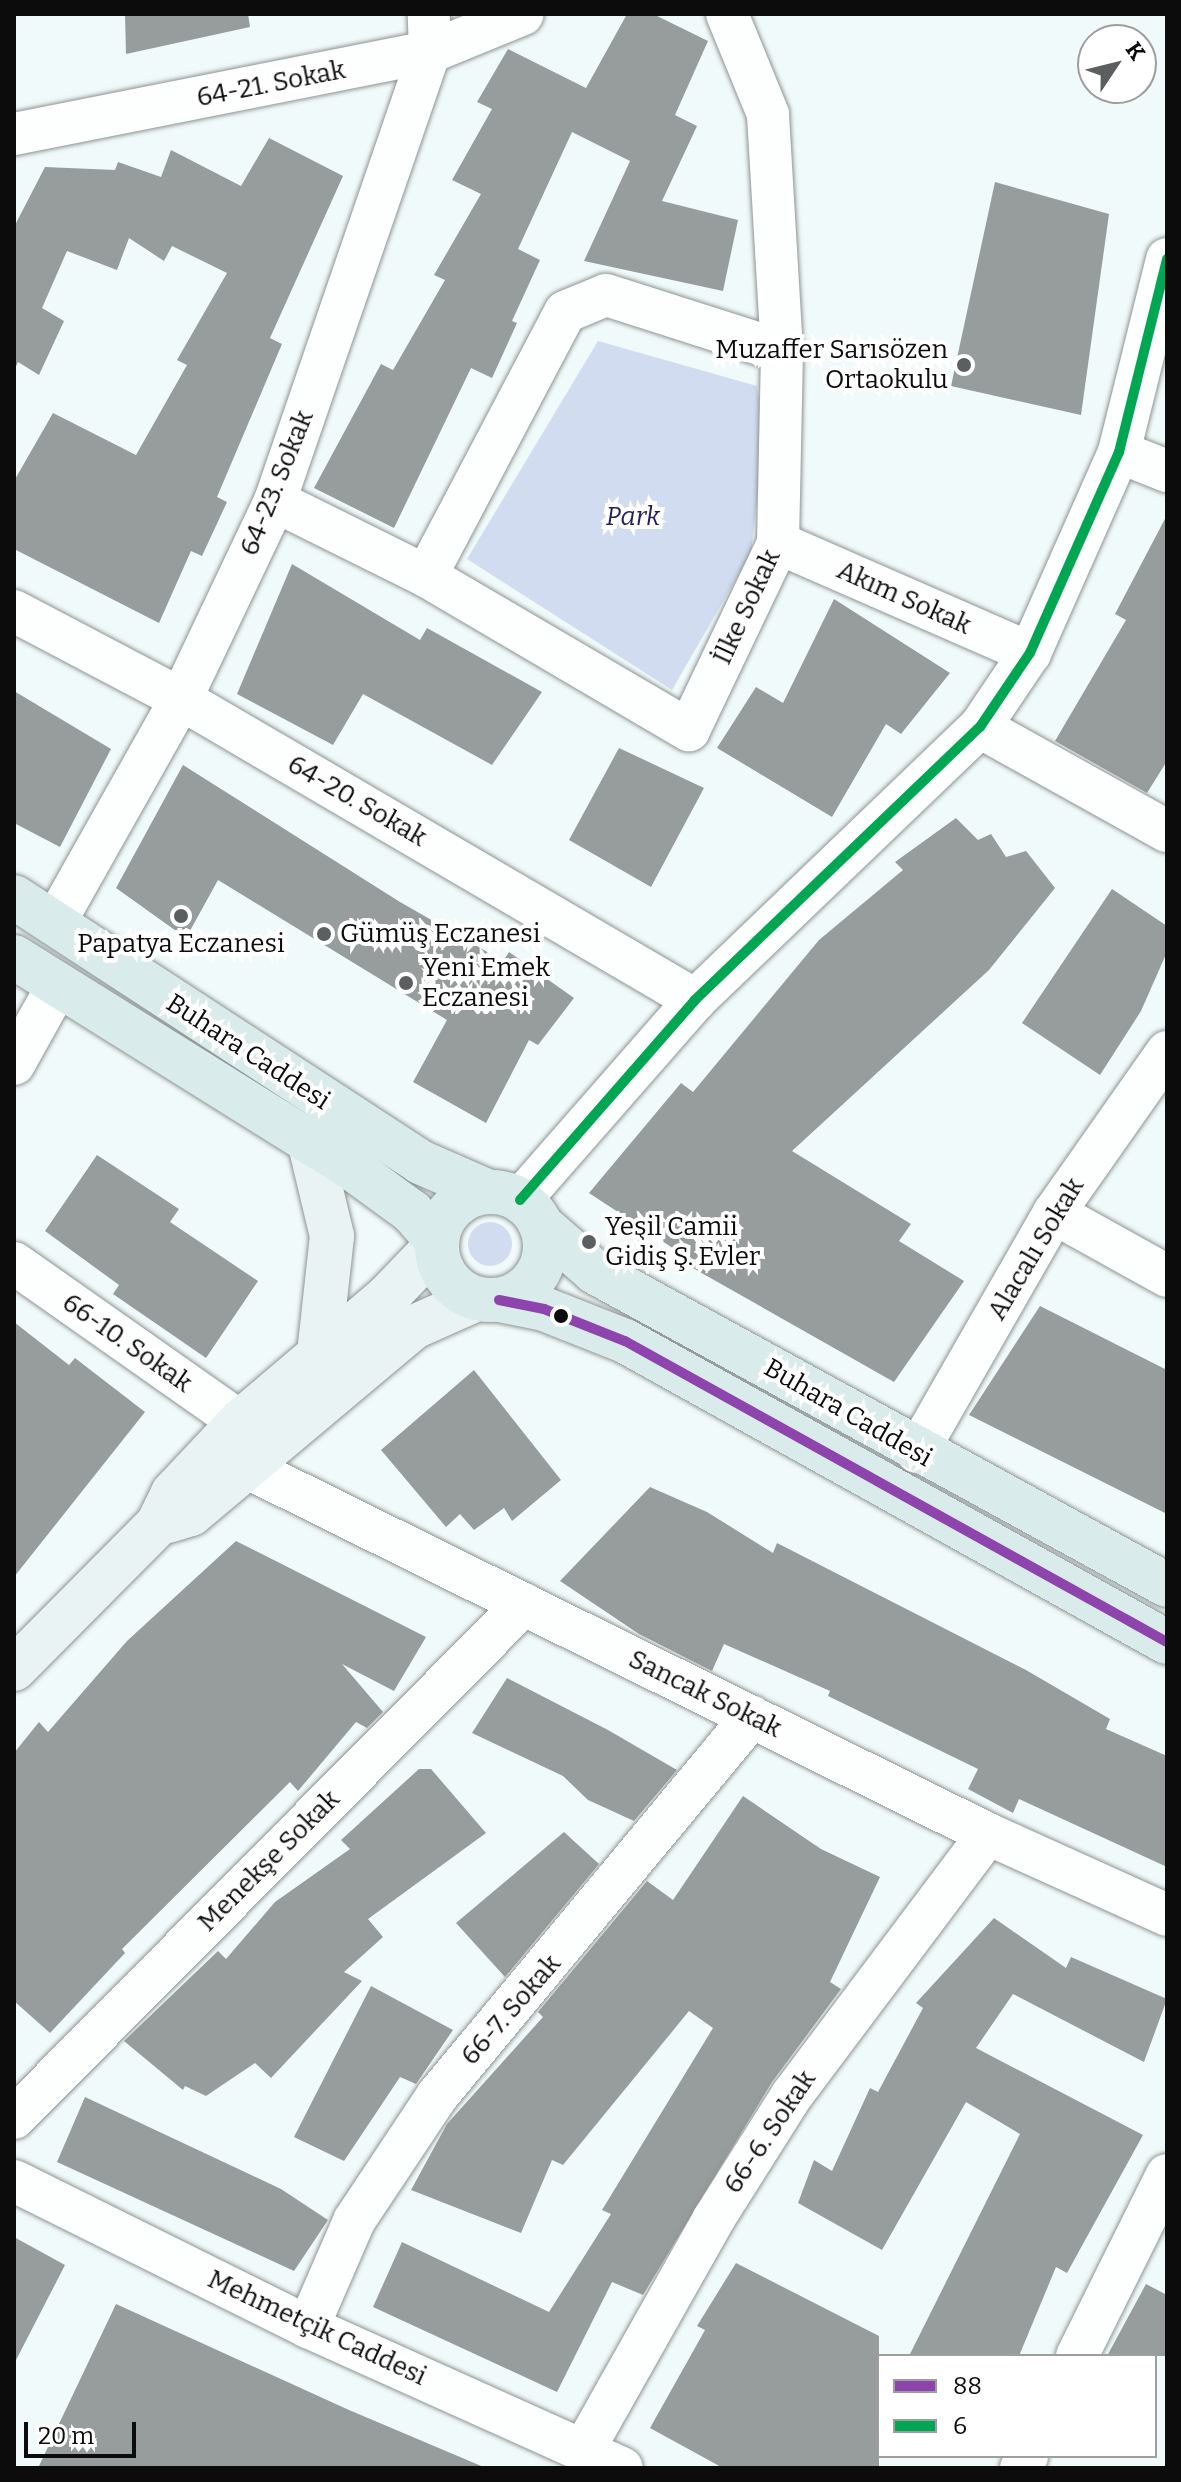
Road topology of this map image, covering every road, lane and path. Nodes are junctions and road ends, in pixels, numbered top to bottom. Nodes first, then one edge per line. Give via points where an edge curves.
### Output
1 (523, 14) edge
2 (727, 14) edge
3 (430, 33) edge
4 (14, 134) edge
5 (1167, 259) edge
6 (782, 351) junction
7 (1119, 452) junction
8 (1167, 471) edge
9 (275, 501) junction
10 (778, 543) junction
11 (426, 576) junction
12 (14, 611) edge
13 (1030, 653) junction
14 (181, 699) junction
15 (980, 727) junction
16 (1167, 831) edge
17 (14, 897) edge
18 (54, 924) junction
19 (14, 957) edge
20 (58, 985) junction
21 (695, 1000) junction
22 (1167, 1052) edge
23 (14, 1064) edge
24 (309, 1140) junction
25 (516, 1205) junction
26 (1054, 1213) junction
27 (437, 1243) junction
28 (14, 1263) edge
29 (1167, 1276) edge
30 (488, 1300) junction
31 (319, 1354) junction
32 (235, 1445) junction
33 (917, 1452) junction
34 (1167, 1585) edge
35 (524, 1604) junction
36 (1167, 1642) edge
37 (14, 1669) edge
38 (752, 1717) junction
39 (988, 1834) junction
40 (1167, 1915) edge
41 (14, 2118) edge
42 (1167, 2175) edge
43 (14, 2181) edge
44 (308, 2327) junction
45 (1078, 2354) edge
46 (583, 2451) junction
47 (622, 2468) edge

1 - 3 street, 64-21. Sokak
2 - 6 street, İlke Sokak via 768,114
3 - 4 street, 64-21. Sokak
3 - 9 street, 64-23. Sokak
5 - 7 street
6 - 10 street, İlke Sokak
6 - 11 street via 606,295 565,312
7 - 8 street
7 - 13 street
9 - 11 street, İlke Sokak
9 - 14 street, 64-23. Sokak
10 - 11 street, İlke Sokak via 689,730
10 - 13 street, Akım Sokak
12 - 14 street, 64-20. Sokak
13 - 15 street
14 - 18 street, 64-23. Sokak
14 - 21 street, 64-20. Sokak
15 - 16 street
15 - 21 street
17 - 18 main road, Buhara Caddesi
18 - 25 main road, Buhara Caddesi via 410,1157
19 - 20 main road, Buhara Caddesi
20 - 23 street
20 - 24 main road, Buhara Caddesi
21 - 25 street
22 - 26 street, Alacalı Sokak
24 - 27 main road, Buhara Caddesi via 403,1205
24 - 31 street via 332,1236
25 - 27 main road via 451,1208
25 - 30 main road via 545,1256 536,1276
25 - 33 main road, Buhara Caddesi via 595,1272
26 - 29 street
26 - 33 street, Alacalı Sokak
27 - 30 main road via 445,1276
27 - 31 street
28 - 32 street, 66-10. Sokak
30 - 32 street via 414,1327
30 - 36 main road, Buhara Caddesi via 544,1309 625,1341
31 - 32 street
32 - 35 street, Sancak Sokak
32 - 37 street via 191,1514 158,1524
33 - 34 main road, Buhara Caddesi
35 - 38 street, Sancak Sokak
35 - 41 street, Menekşe Sokak
38 - 39 street, Sancak Sokak
38 - 44 street, 66-7. Sokak via 437,2096 354,2221
39 - 40 street, Sancak Sokak
39 - 46 street, 66-6. Sokak via 792,2095 713,2220
42 - 45 street
43 - 44 street, Mehmetçik Caddesi
44 - 46 street, Mehmetçik Caddesi
46 - 47 street, Mehmetçik Caddesi

